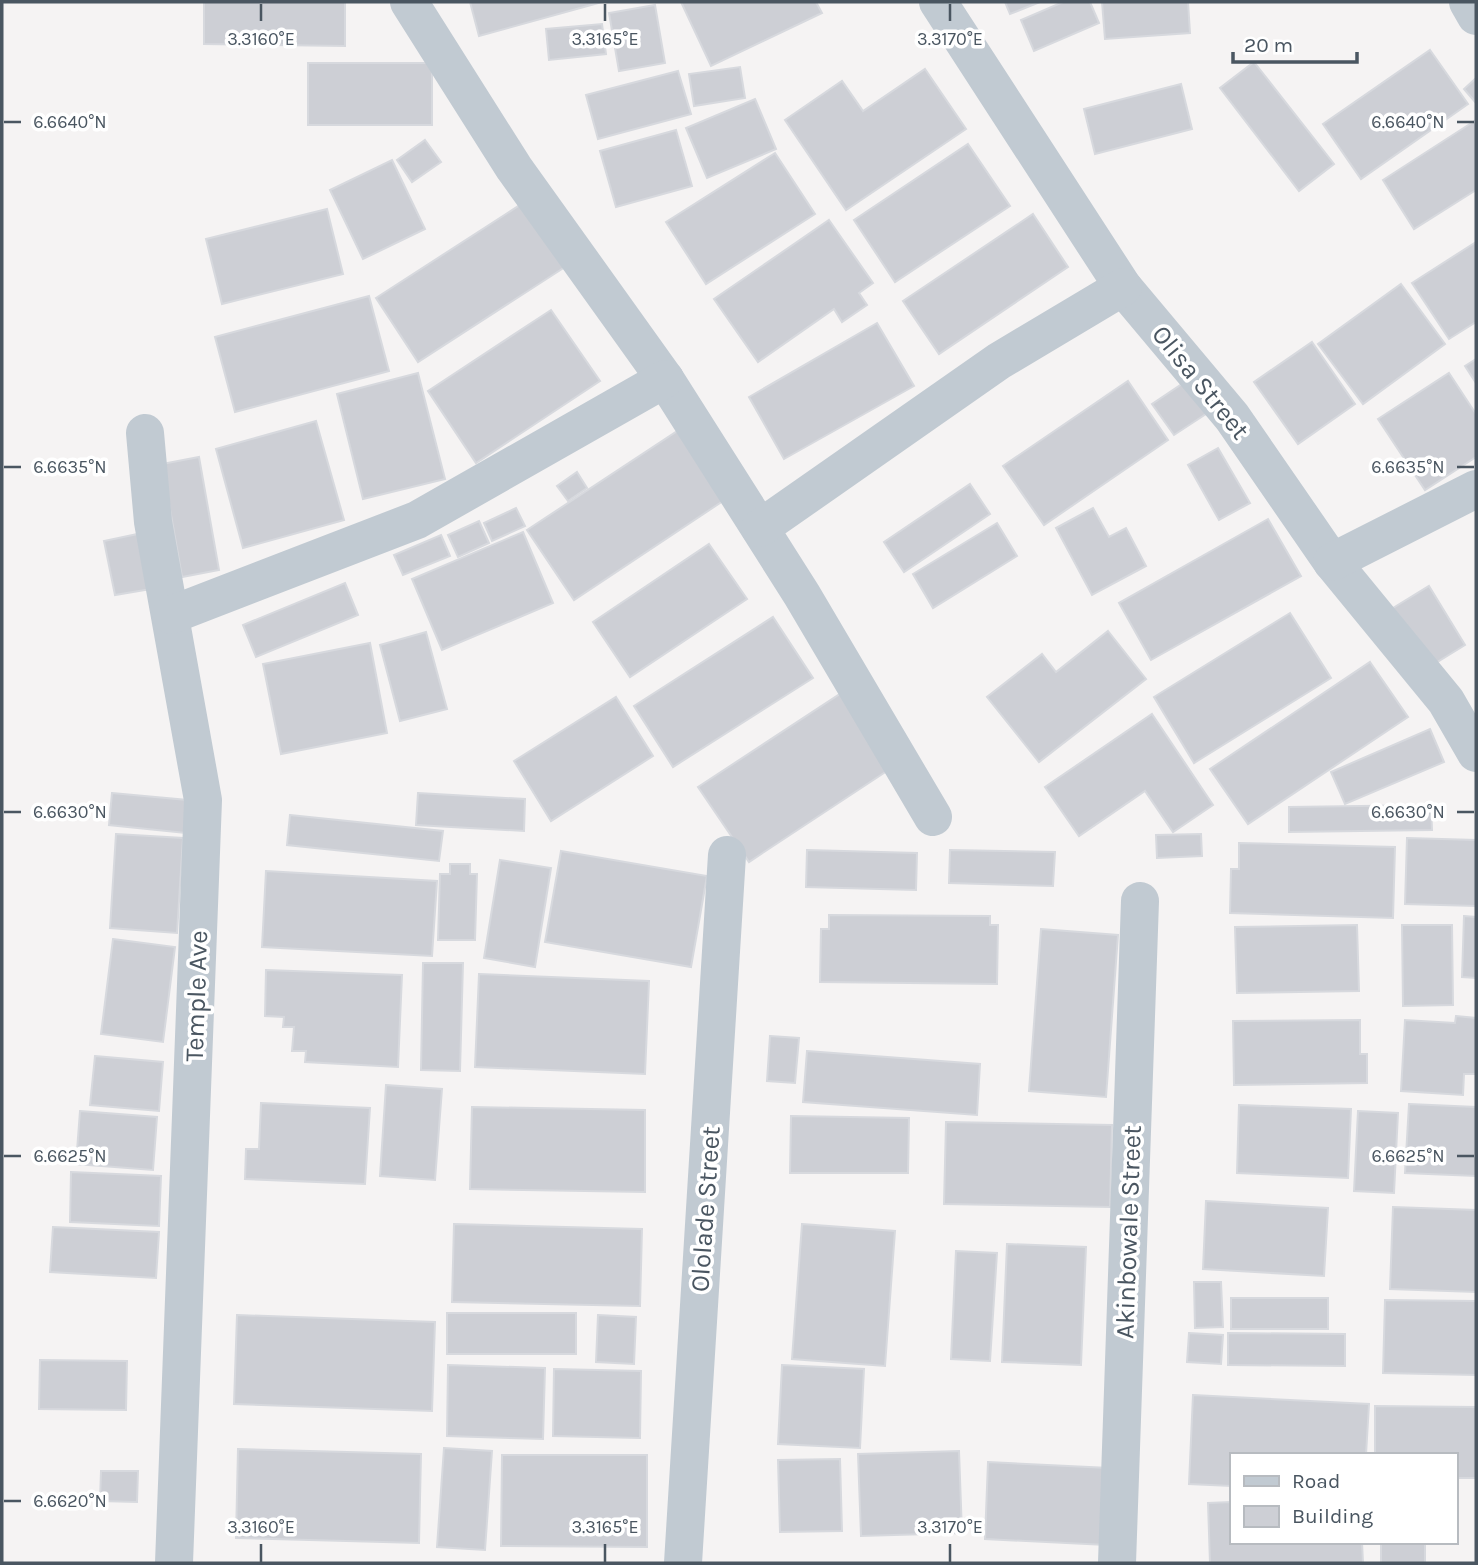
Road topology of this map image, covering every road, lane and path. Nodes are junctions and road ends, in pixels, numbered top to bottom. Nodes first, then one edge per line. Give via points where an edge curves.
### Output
1 (409, 2) edge
2 (939, 2) edge
3 (1468, 2) edge
4 (1476, 16) edge
5 (1123, 287) junction
6 (665, 379) junction
7 (145, 432) dead end
8 (1476, 489) edge
9 (760, 528) junction
10 (1332, 562) junction
11 (171, 615) junction
12 (1476, 753) edge
13 (933, 817) dead end
14 (727, 855) dead end
15 (1140, 901) dead end
16 (174, 1563) edge
17 (683, 1563) edge
18 (1117, 1563) edge

1 - 6 street via 514,168
2 - 5 street, Olisa Street
3 - 4 street
5 - 9 street via 999,361
5 - 10 street, Olisa Street via 1232,417
6 - 9 street
6 - 11 street via 417,520
7 - 11 street, Temple Ave via 153,522
8 - 10 street
9 - 13 street
10 - 12 street, Olisa Street via 1446,701
11 - 16 street, Temple Ave via 204,800
14 - 17 street, Ololade Street
15 - 18 street, Akinbowale Street

